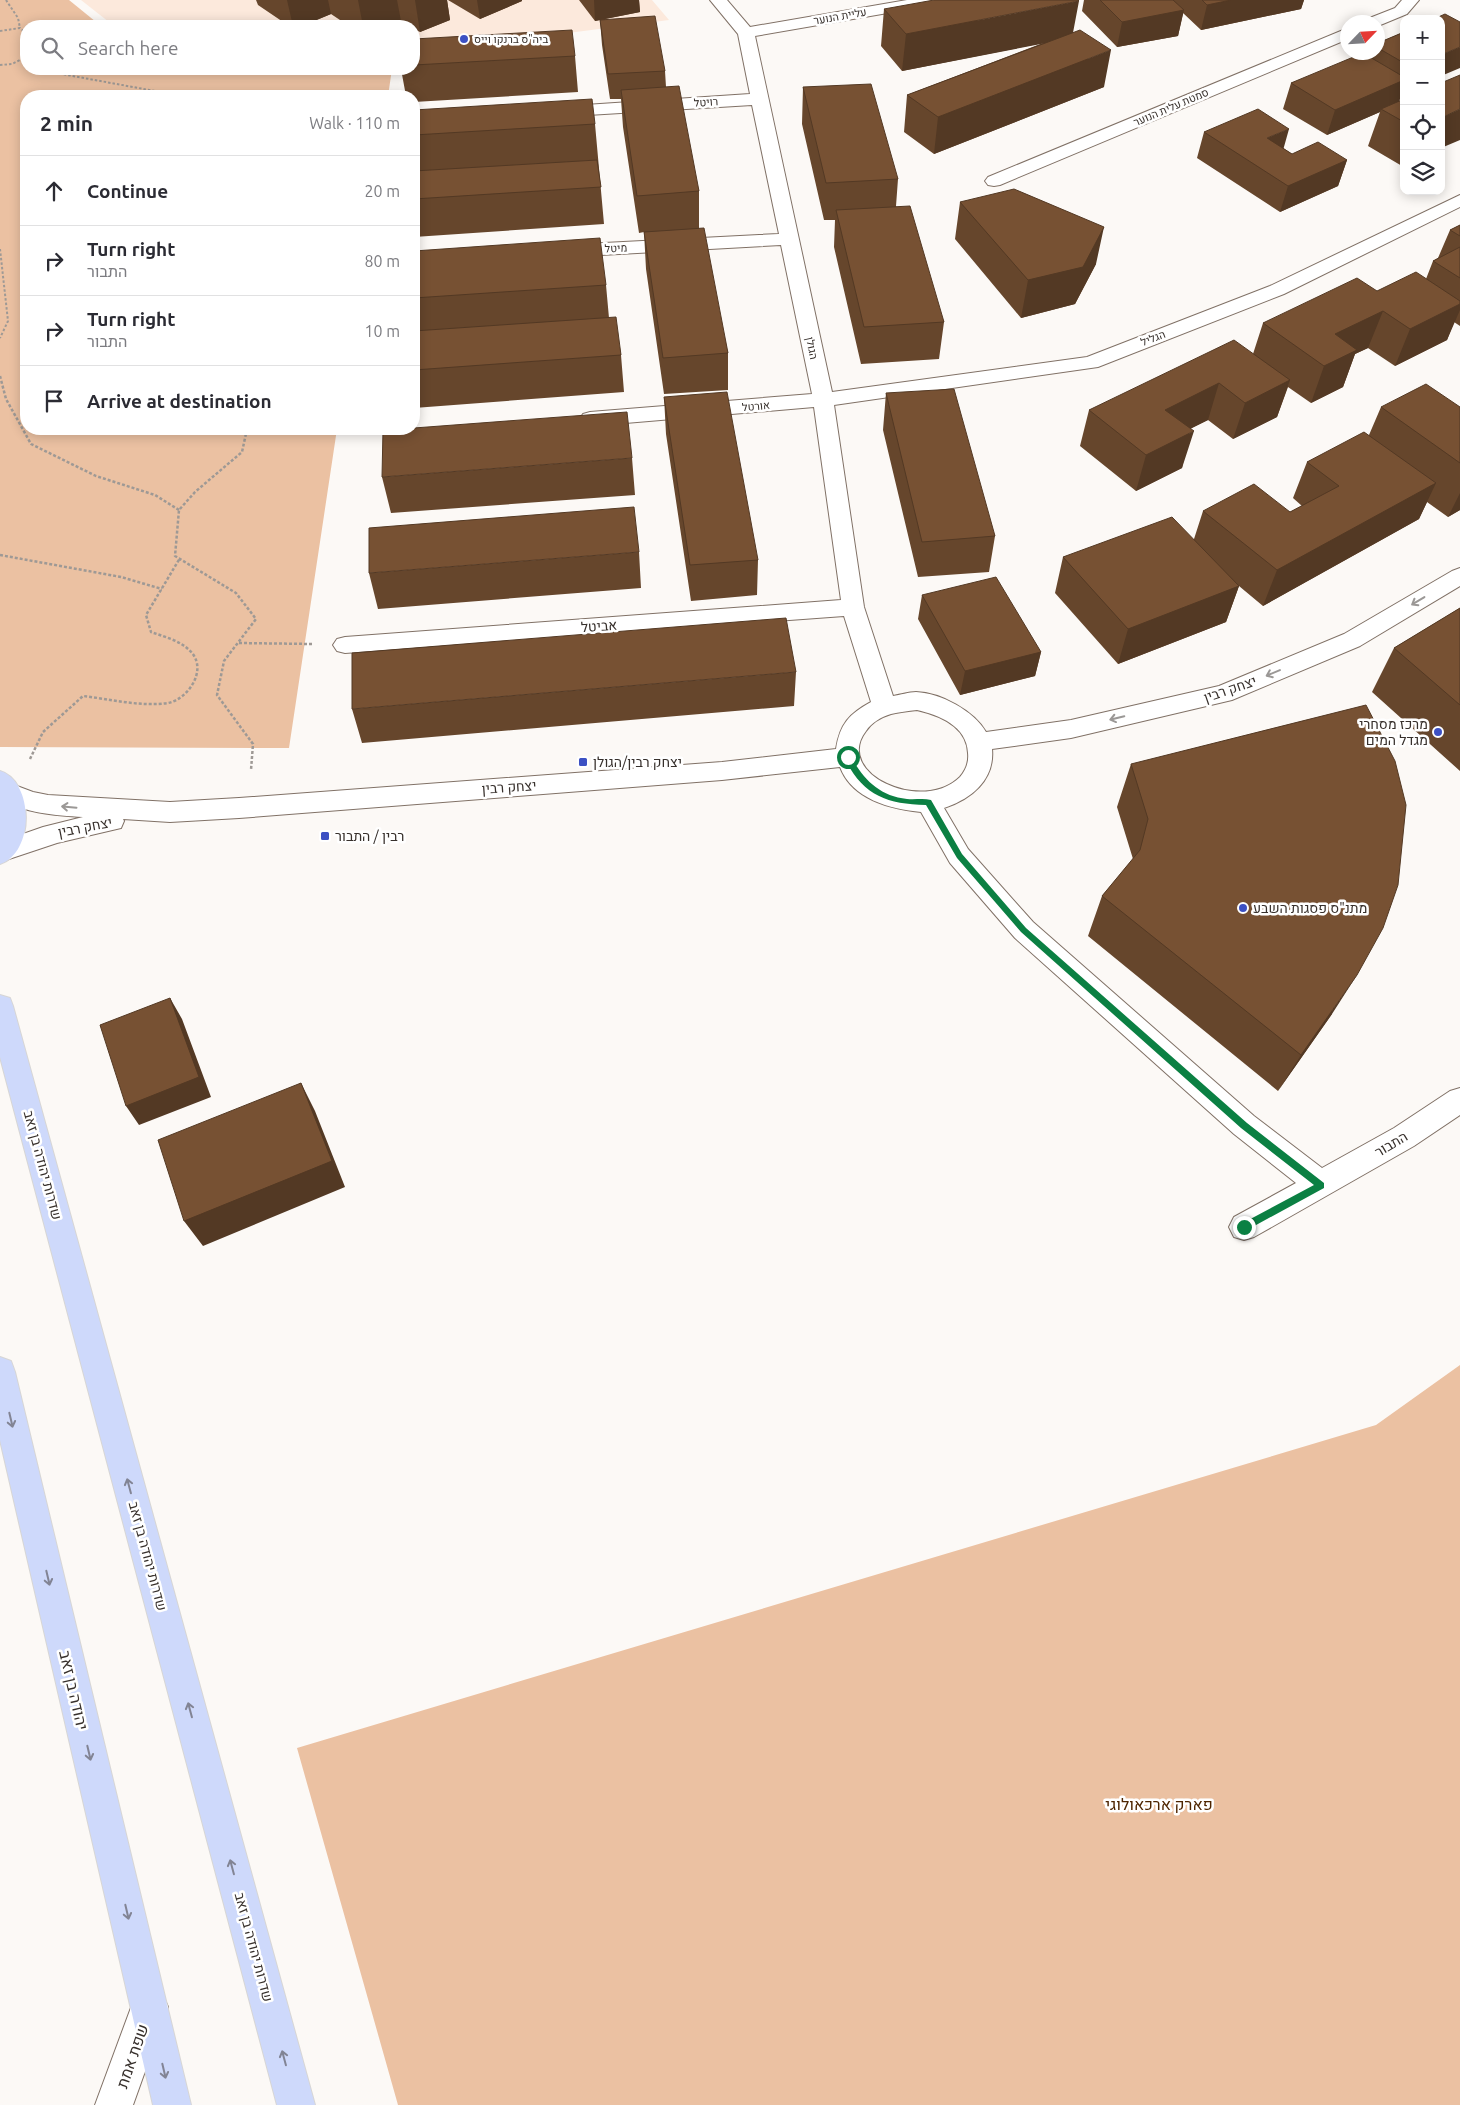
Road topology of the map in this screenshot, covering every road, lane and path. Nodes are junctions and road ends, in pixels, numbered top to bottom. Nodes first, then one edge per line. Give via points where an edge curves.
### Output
1 (6, 0) edge
2 (718, 0) edge
3 (934, 0) edge
4 (1411, 0) edge
5 (1385, 17) edge
6 (20, 28) joint
7 (0, 31) edge
8 (746, 33) junction
9 (1340, 36) edge
10 (20, 60) edge
11 (0, 65) edge
12 (66, 75) edge
13 (149, 90) edge
14 (760, 99) junction
15 (542, 112) edge
16 (994, 181) dead end
17 (1460, 200) edge
18 (789, 238) junction
19 (0, 249) edge
20 (552, 252) edge
21 (0, 338) edge
22 (0, 376) edge
23 (823, 400) junction
24 (567, 421) edge
25 (20, 424) edge
26 (26, 435) edge
27 (246, 435) edge
28 (179, 510) junction
29 (0, 554) edge
30 (180, 558) junction
31 (1460, 576) edge
32 (162, 589) junction
33 (853, 607) junction
34 (238, 642) junction
35 (344, 645) joint
36 (884, 705) junction
37 (979, 742) junction
38 (848, 757) junction
39 (4, 786) edge
40 (928, 802) junction
41 (48, 805) junction
42 (239, 808) junction
43 (170, 812) junction
44 (1, 852) edge
45 (0, 1006) edge
46 (1460, 1100) edge
47 (1321, 1185) junction
48 (1244, 1227) dead end
49 (0, 1372) edge
50 (149, 2007) junction
51 (114, 2105) edge
52 (172, 2105) edge
53 (296, 2105) edge

1 - 6 path via 18,18
2 - 8 street, הגולן
3 - 8 street, עליית הנוער
4 - 5 street via 1401,11
6 - 7 path
8 - 14 street, הגולן
9 - 16 street, סמטת עלית הנוער
10 - 11 path
12 - 13 path
14 - 15 street, רויטל
14 - 18 street, הגולן
17 - 23 street, הגליל via 1277,290 1091,363
18 - 20 street, מיטל
18 - 23 street, הגולן
19 - 21 path via 8,321
22 - 25 path via 6,399
23 - 24 street, אורטל
23 - 33 street, הגולן
26 - 28 path via 31,444 96,476 154,495
27 - 28 path via 242,452
28 - 30 path via 175,556
29 - 32 path via 121,577
30 - 32 path
30 - 34 path via 236,593 256,619
31 -> 37 street, יצחק רבין via 1352,640 1224,694 1071,729
32 - 41 path via 146,615 151,632 180,643 194,654 200,667 194,682 177,700 153,704 83,696 43,732 30,756 37,788
33 - 35 street, אביטל
33 - 36 street, הגולן
34 - 35 path
34 - 42 path via 224,661 217,695 253,744 251,766
36 - 37 street via 917,701 949,710 963,719
36 - 38 street via 859,720 847,744
37 - 40 street via 980,765 970,782 953,796
38 - 40 street via 855,773 868,786 906,802
38 - 42 street, יצחק רבין via 722,771
39 - 41 street, יצחק רבין via 28,801
39 - 44 main road via 15,818 12,836
40 - 47 street via 959,856 1024,930 1244,1125
43 -> 41 street, יצחק רבין
42 - 43 street, יצחק רבין
43 - 44 street, יצחק רבין via 81,826
53 -> 45 main road, שדרות יהודה בן זאב
46 - 47 street, התבור
47 - 48 street, התבור
49 -> 50 main road, יהודה בן זאב
50 - 51 street, שפת אמת
50 -> 52 main road

